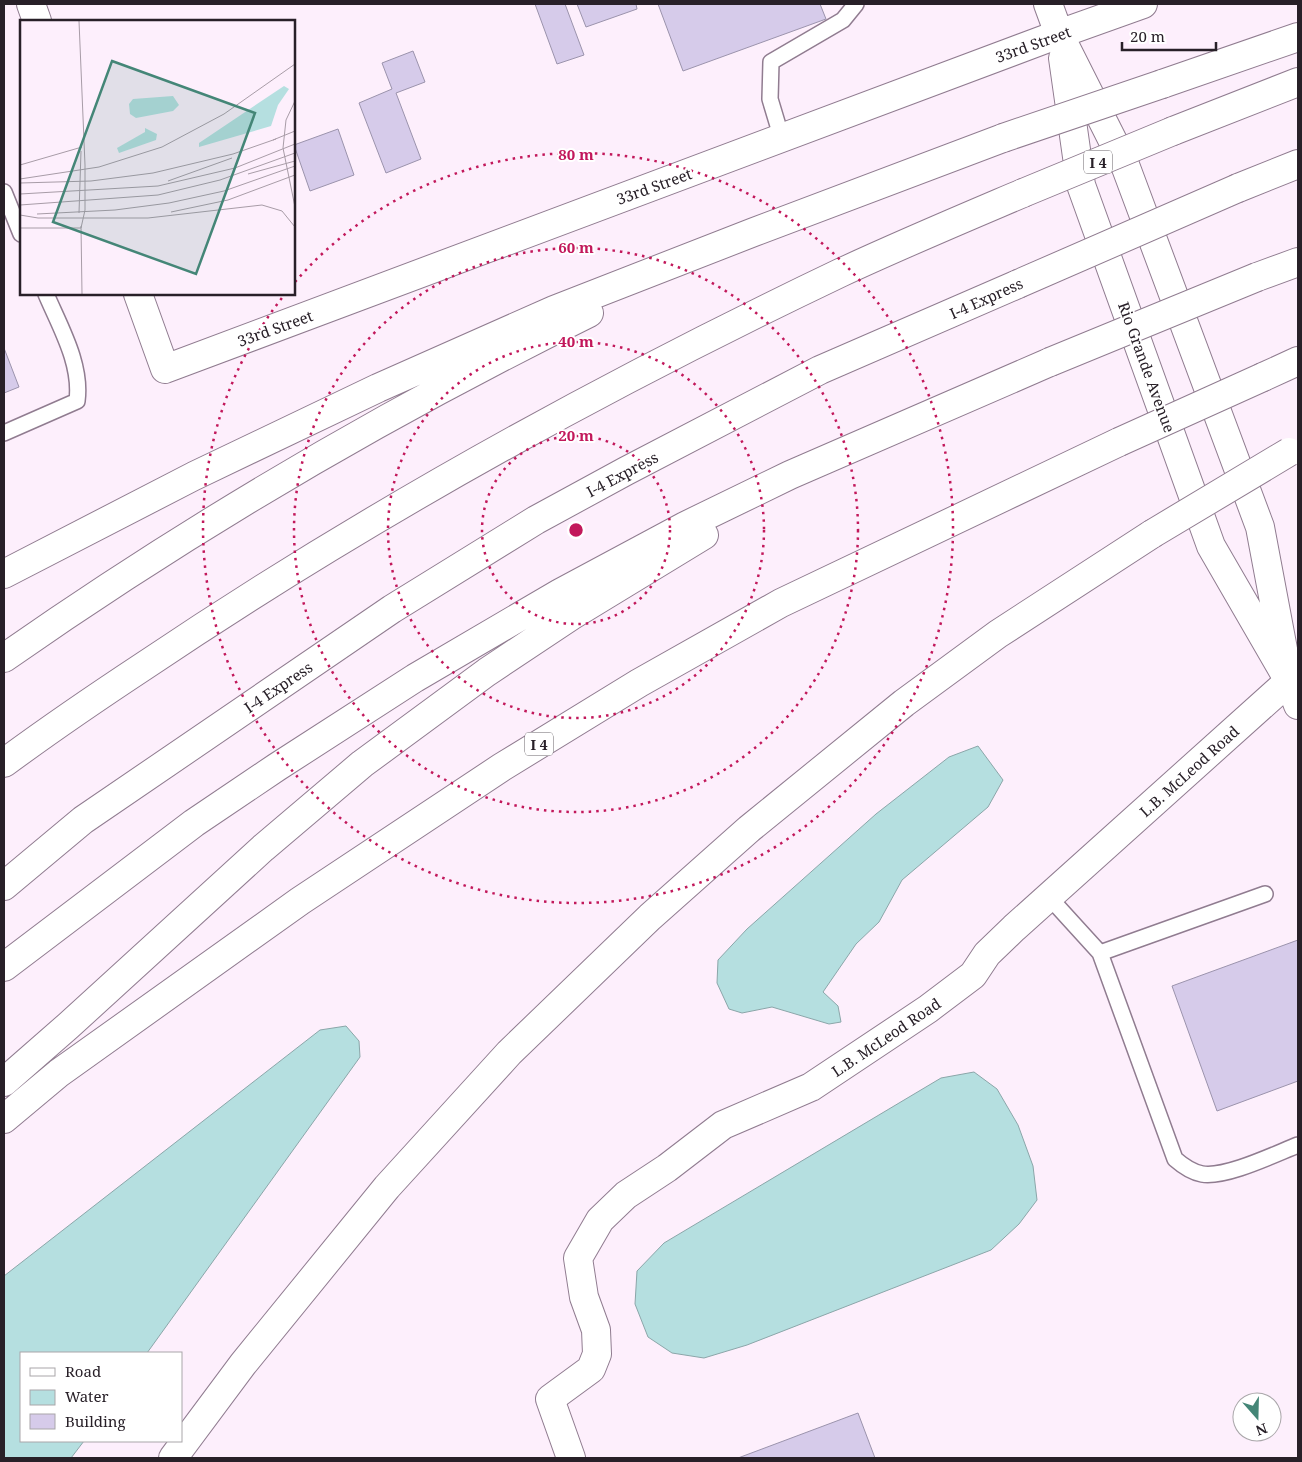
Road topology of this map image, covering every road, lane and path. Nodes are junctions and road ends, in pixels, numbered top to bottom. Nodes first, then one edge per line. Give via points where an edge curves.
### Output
1 (31, 4) edge
2 (856, 4) edge
3 (1048, 4) edge
4 (1143, 4) edge
5 (37, 20) edge
6 (1059, 34) junction
7 (1298, 37) edge
8 (1298, 82) edge
9 (782, 138) junction
10 (1298, 164) edge
11 (4, 192) edge
12 (20, 232) edge
13 (754, 232) junction
14 (1298, 262) edge
15 (46, 295) edge
16 (138, 295) edge
17 (1298, 361) edge
18 (901, 427) junction
19 (4, 433) edge
20 (1294, 449) edge
21 (4, 574) edge
22 (4, 658) edge
23 (1295, 687) edge
24 (4, 762) edge
25 (83, 820) junction
26 (4, 872) edge
27 (4, 886) edge
28 (1265, 894) dead end
29 (1049, 897) junction
30 (1100, 954) junction
31 (4, 967) edge
32 (4, 1082) edge
33 (4, 1119) edge
34 (1298, 1144) edge
35 (173, 1458) edge
36 (571, 1458) edge

1 - 5 main road
2 - 9 lane via 842,20 771,62 770,99
3 - 6 main road, Rio Grande Avenue
4 - 6 main road, 33rd Street
6 - 9 main road, 33rd Street
6 - 23 main road, Rio Grande Avenue via 1124,165 1260,526
6 - 23 main road, Rio Grande Avenue via 1081,185 1211,546
7 - 13 main road, bridge via 1003,138
8 - 24 main road, I 4, bridge via 1023,193 842,272 503,446 215,618
9 - 16 main road, 33rd Street via 165,369
10 - 25 main road, I-4 Express, bridge via 820,370 626,471 536,520 392,610
11 - 12 lane
13 - 21 main road via 554,310 378,388 194,476
13 - 22 main road via 532,342 365,433 96,595
14 - 18 main road, bridge via 1050,362
15 - 19 lane via 74,359 77,402
17 - 33 main road, I 4, bridge via 1119,442 781,603 639,683 502,767 300,901 59,1073
18 - 31 main road via 790,475 685,526 560,593 415,678 194,823
18 - 32 main road via 698,539 571,616 464,689 354,770
20 - 35 main road, bridge via 1152,534 998,634 904,703 749,829 637,930 510,1053 387,1187 243,1364
23 - 29 main road, L.B. McLeod Road
25 - 26 main road
25 - 27 main road, I-4 Express
28 - 30 lane
29 - 30 lane
29 - 36 main road, L.B. McLeod Road via 987,954 973,975 928,1009 811,1088 724,1125 626,1195 600,1220 578,1258 584,1297 596,1330 596,1354 591,1370 550,1399
30 - 34 lane via 1175,1159 1186,1168 1203,1174 1227,1172

